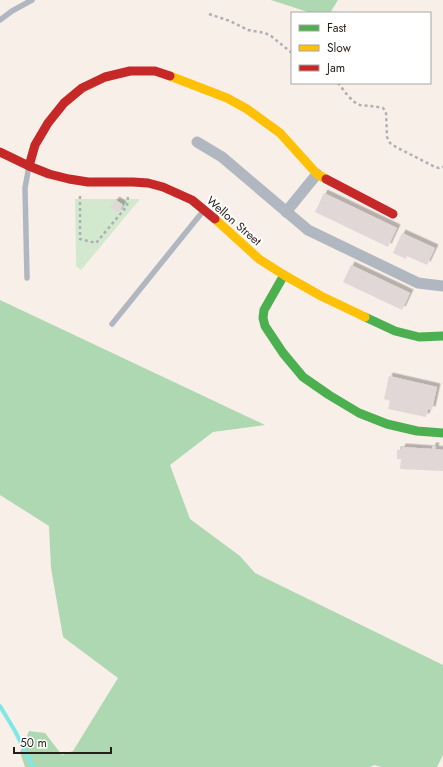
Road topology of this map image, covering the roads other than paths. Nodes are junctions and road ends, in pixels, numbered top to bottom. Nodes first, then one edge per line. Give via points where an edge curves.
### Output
1 (32, 0) edge
2 (0, 20) edge
3 (197, 142) dead end
4 (0, 152) edge
5 (29, 166) junction
6 (317, 174) junction
7 (204, 210) junction
8 (286, 212) junction
9 (393, 214) dead end
10 (284, 275) junction
11 (27, 278) dead end
12 (443, 286) edge
13 (112, 324) dead end
14 (443, 336) edge
15 (443, 433) edge

1 - 2 lane
3 - 8 street via 222,157
4 - 5 street, Wellon Street
5 - 6 street via 35,145 48,123 64,103 82,88 105,77 130,71 155,71 219,95 247,109 280,133
5 - 7 street, Wellon Street via 49,174 88,182 148,183 180,194
5 - 11 lane via 25,188
6 - 8 street
6 - 9 street
7 - 10 street, Wellon Street via 259,258
7 - 13 lane
8 - 12 street via 308,230 418,283
10 - 14 street, Wellon Street via 321,296 395,331 419,336
10 - 15 street via 264,310 263,318 283,353 303,377 359,413 387,424 416,431

